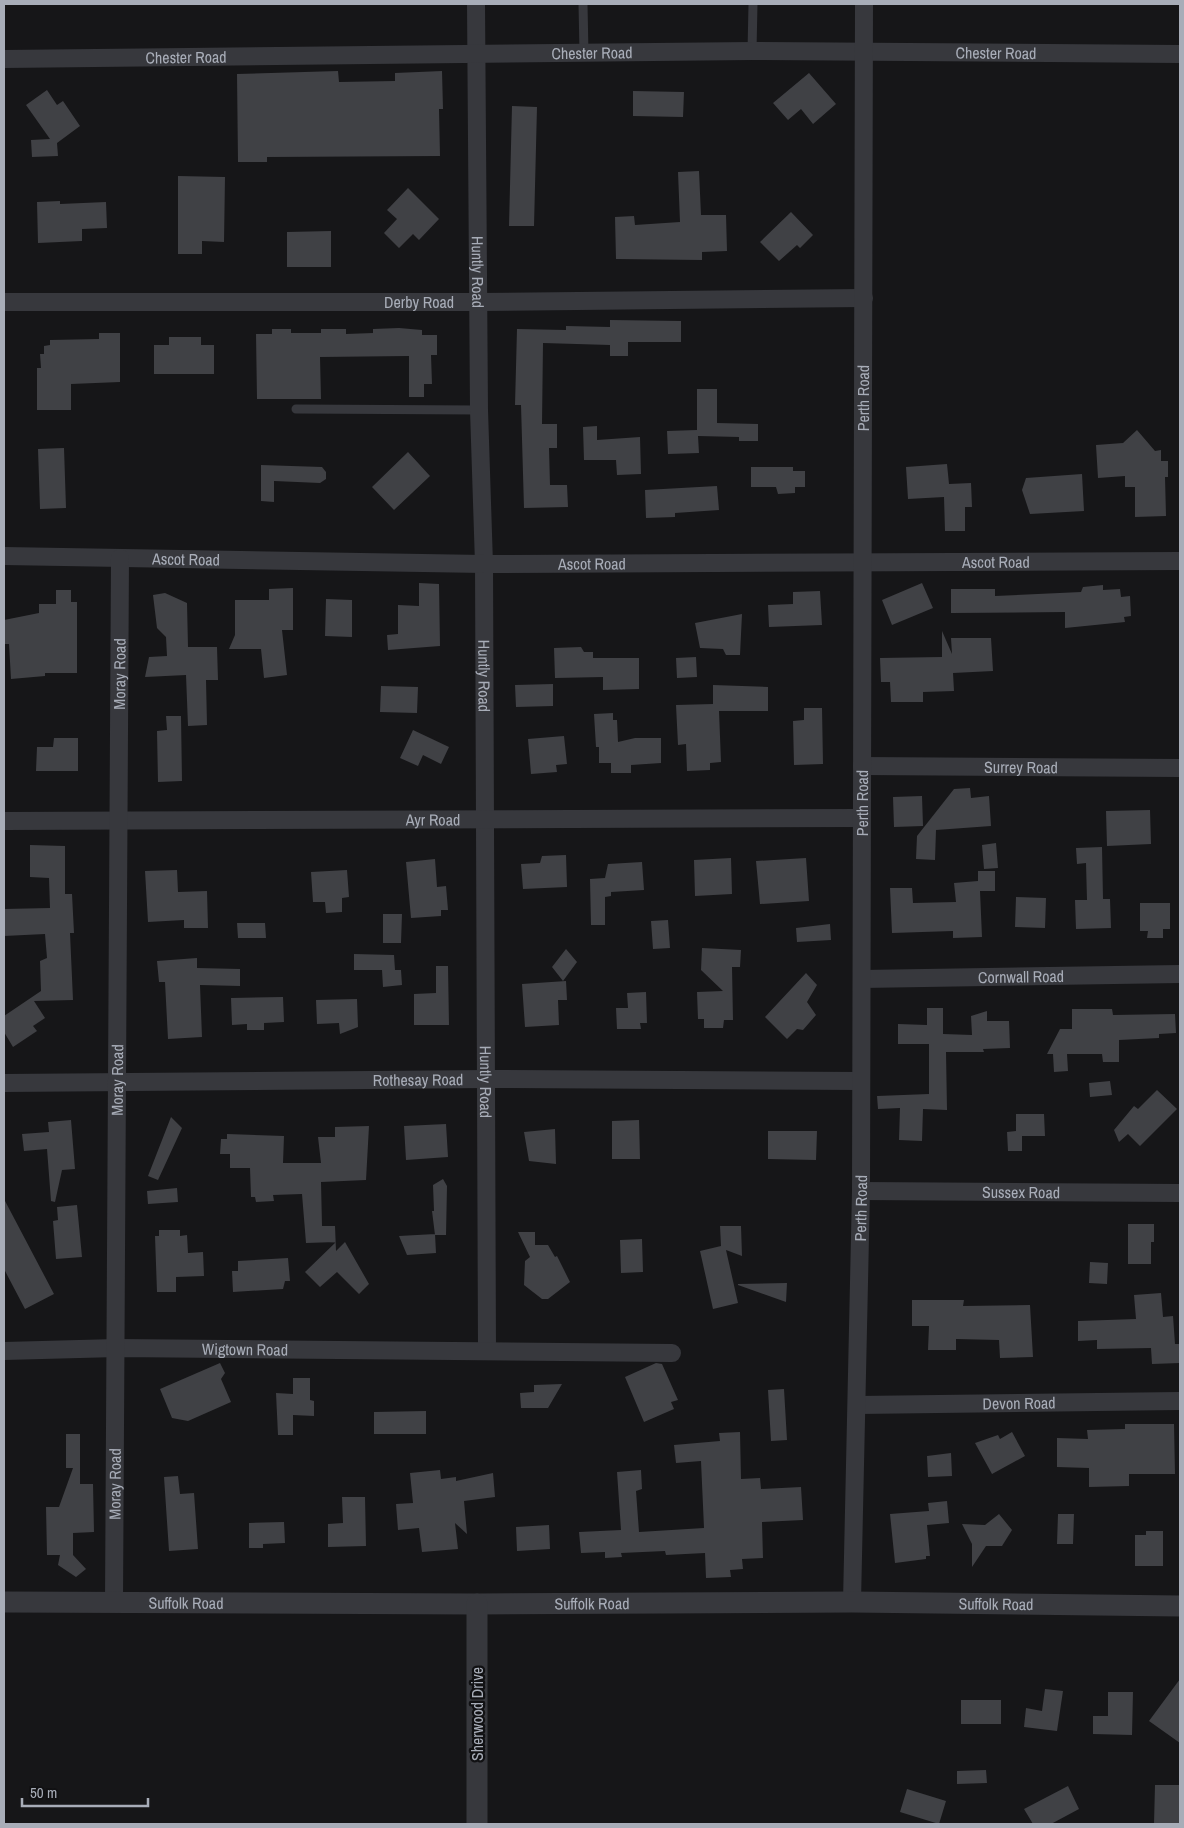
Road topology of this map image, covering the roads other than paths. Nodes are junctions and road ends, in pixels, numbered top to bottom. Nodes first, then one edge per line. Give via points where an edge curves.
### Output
1 (476, 4) edge
2 (583, 4) edge
3 (753, 4) edge
4 (864, 4) edge
5 (752, 51) junction
6 (476, 52) junction
7 (864, 52) junction
8 (584, 53) junction
9 (1180, 54) edge
10 (4, 59) edge
11 (864, 298) junction
12 (4, 302) edge
13 (478, 302) junction
14 (296, 409) dead end
15 (479, 410) junction
16 (4, 556) edge
17 (120, 558) junction
18 (1180, 561) edge
19 (863, 563) junction
20 (484, 564) junction
21 (862, 766) junction
22 (1180, 768) edge
23 (862, 818) junction
24 (486, 820) junction
25 (4, 821) edge
26 (120, 822) junction
27 (1180, 974) edge
28 (862, 979) junction
29 (487, 1079) junction
30 (861, 1081) junction
31 (4, 1083) edge
32 (118, 1083) junction
33 (861, 1191) junction
34 (1180, 1193) edge
35 (117, 1348) junction
36 (487, 1350) junction
37 (4, 1351) edge
38 (672, 1353) dead end
39 (1180, 1401) edge
40 (858, 1405) junction
41 (4, 1602) edge
42 (114, 1602) junction
43 (852, 1602) junction
44 (477, 1604) junction
45 (1180, 1606) edge
46 (477, 1824) edge

1 - 6 street, Huntly Road
2 - 8 lane
3 - 5 lane
4 - 7 street, Perth Road
5 - 7 street, Chester Road
5 - 8 street, Chester Road
6 - 8 street, Chester Road
6 - 10 street, Chester Road
6 - 13 street, Huntly Road
7 - 9 street, Chester Road
7 - 11 street, Perth Road
11 - 13 street, Derby Road
11 - 19 street, Perth Road
12 - 13 street, Derby Road
13 - 15 street, Huntly Road
14 - 15 lane
15 - 20 street, Huntly Road
16 - 17 street, Ascot Road
17 - 20 street, Ascot Road
17 - 26 street, Moray Road
18 - 19 street, Ascot Road
19 - 20 street, Ascot Road
19 - 21 street, Perth Road
20 - 24 street, Huntly Road
21 - 22 street, Surrey Road
21 - 23 street, Perth Road
23 - 24 street, Ayr Road
23 - 28 street, Perth Road
24 - 26 street, Ayr Road
24 - 29 street, Huntly Road
25 - 26 street, Ayr Road
26 - 32 street, Moray Road
27 - 28 street, Cornwall Road
28 - 30 street, Perth Road
29 - 30 street, Rothesay Road
29 - 32 street, Rothesay Road
29 - 36 street, Huntly Road
30 - 33 street, Perth Road
31 - 32 street, Rothesay Road
32 - 35 street, Moray Road
33 - 34 street, Sussex Road
33 - 40 street, Perth Road
35 - 36 street, Wigtown Road
35 - 37 street, Wigtown Road
35 - 42 street, Moray Road
36 - 38 street, Wigtown Road
39 - 40 street, Devon Road
40 - 43 street, Perth Road
41 - 42 street, Suffolk Road
42 - 44 street, Suffolk Road
43 - 44 street, Suffolk Road
43 - 45 street, Suffolk Road
44 - 46 street, Sherwood Drive

